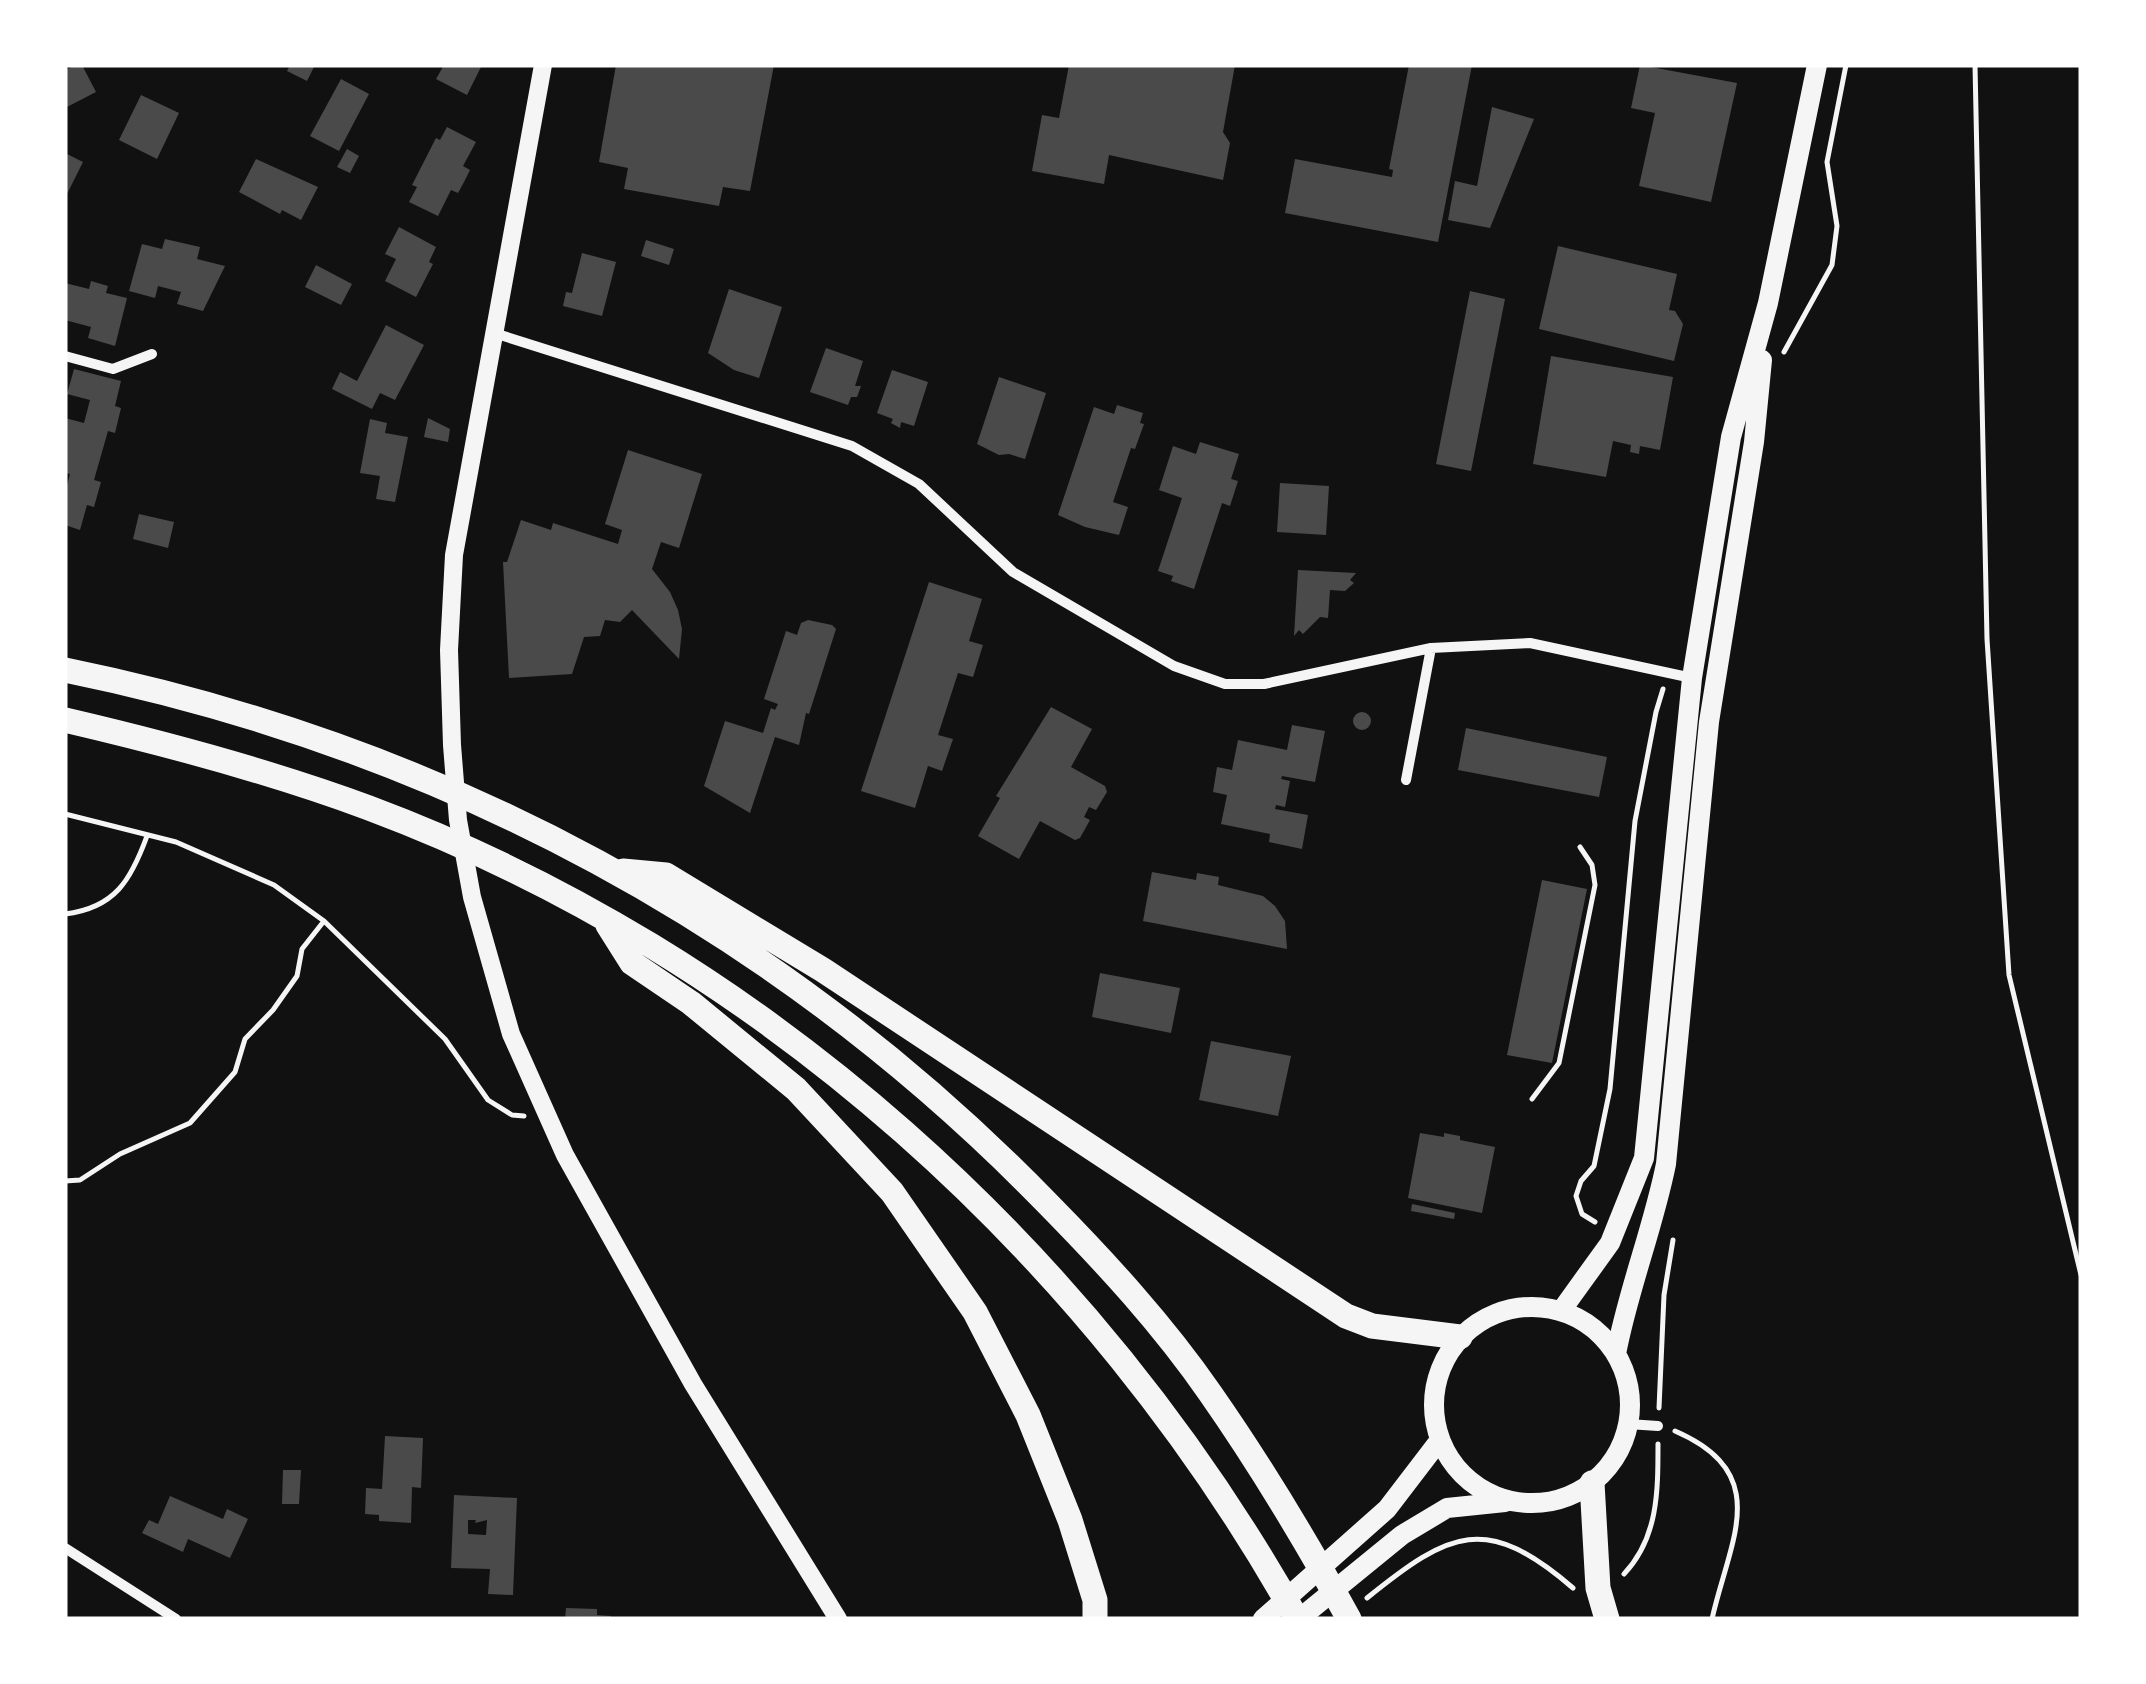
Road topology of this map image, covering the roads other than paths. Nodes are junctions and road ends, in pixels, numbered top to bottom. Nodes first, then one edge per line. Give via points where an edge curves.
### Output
1 (543, 65) edge
2 (1817, 65) edge
3 (1768, 303) junction
4 (494, 333) junction
5 (152, 354) dead end
6 (65, 356) edge
7 (1431, 648) junction
8 (65, 670) edge
9 (1692, 678) junction
10 (65, 720) edge
11 (1406, 780) dead end
12 (618, 870) junction
13 (605, 920) junction
14 (1561, 1311) junction
15 (1460, 1338) junction
16 (1616, 1354) junction
17 (1628, 1424) junction
18 (1658, 1426) road end
19 (1439, 1440) junction
20 (1592, 1483) junction
21 (1508, 1502) junction
22 (65, 1548) edge
23 (1352, 1613) edge
24 (176, 1619) edge
25 (838, 1619) edge
26 (1096, 1619) edge
27 (1263, 1619) edge
28 (1298, 1619) edge
29 (1607, 1619) edge

1 - 4 street
2 - 3 main road
3 - 9 main road via 1731,437
3 - 16 main road via 1754,442 1709,722 1666,1164
4 - 7 street via 852,446 919,484 1013,572 1184,670 1225,684 1264,684
4 - 25 street via 454,554 450,683 458,820 485,951 511,1034 565,1155 693,1384
5 - 6 street via 112,368
7 - 9 street via 1530,643
7 - 11 street
8 - 12 highway via 196,701 362,754
9 - 14 main road via 1644,1158 1610,1242
10 - 13 highway via 225,760 371,809
12 - 15 highway via 666,874 823,970 1346,1316
12 - 23 highway via 866,1037 1004,1158 1118,1278 1209,1391
13 - 26 highway via 632,963 796,1089 892,1192 975,1312 1028,1415 1070,1520
13 - 28 highway via 742,1006 866,1100 1008,1230 1195,1453
14 - 15 main road via 1506,1310
14 - 16 main road via 1592,1328
15 - 19 main road via 1435,1386
16 - 17 main road via 1628,1388
17 - 18 street
17 - 20 main road via 1609,1467
19 - 21 main road via 1455,1468
19 - 27 main road via 1387,1509
20 - 21 main road via 1566,1498
20 - 29 highway via 1598,1588
21 - 28 main road via 1447,1508 1402,1535
22 - 24 street

